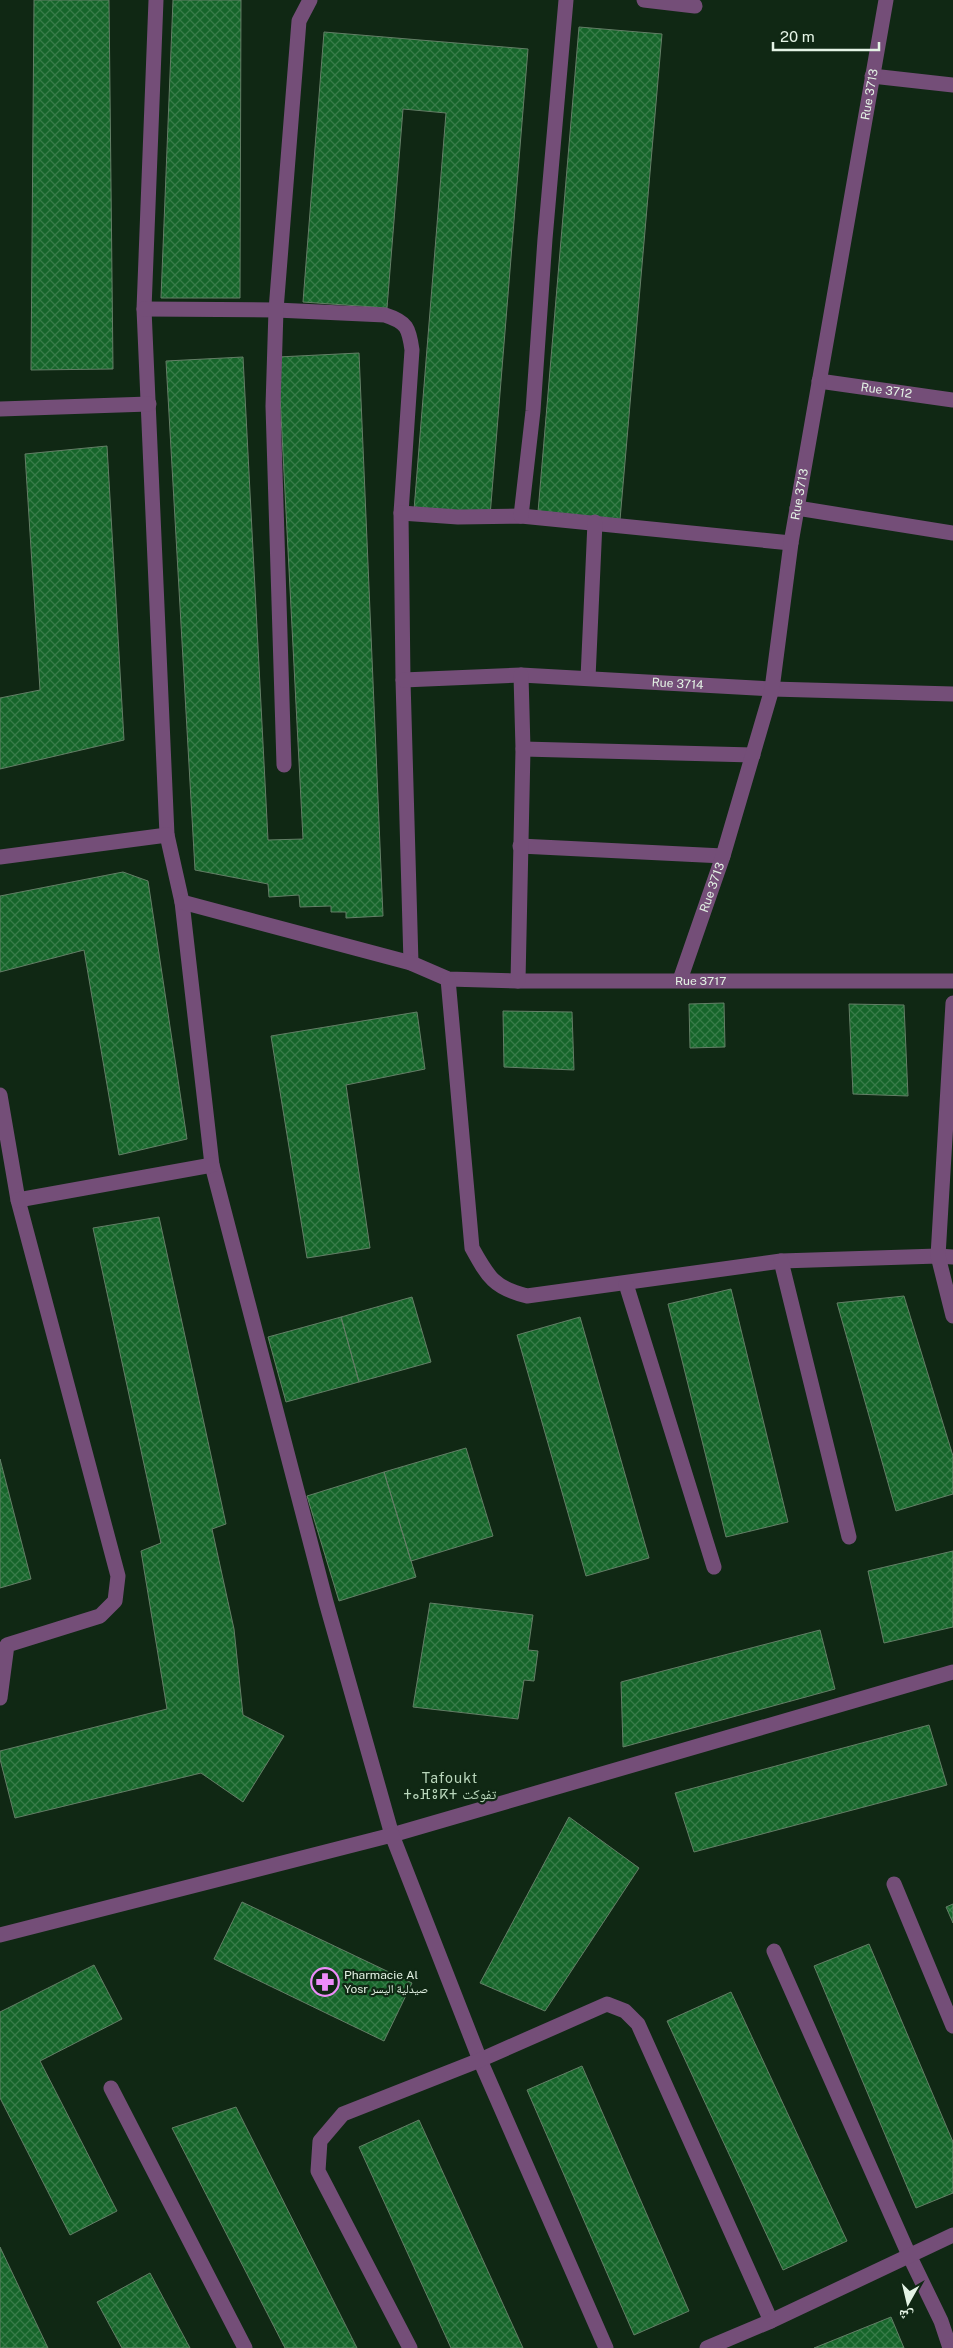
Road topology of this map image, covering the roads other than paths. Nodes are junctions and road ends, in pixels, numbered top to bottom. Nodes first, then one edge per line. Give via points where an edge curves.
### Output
1 (156, 0) edge
2 (310, 0) edge
3 (566, 0) edge
4 (644, 0) edge
5 (886, 0) edge
6 (695, 6) dead end
7 (872, 76) junction
8 (953, 85) edge
9 (144, 309) junction
10 (276, 310) junction
11 (819, 381) junction
12 (953, 400) edge
13 (149, 404) junction
14 (0, 409) edge
15 (797, 508) junction
16 (401, 513) junction
17 (521, 516) junction
18 (595, 522) junction
19 (953, 533) edge
20 (791, 543) junction
21 (521, 675) junction
22 (588, 678) junction
23 (403, 680) junction
24 (772, 689) junction
25 (953, 694) edge
26 (523, 749) junction
27 (753, 755) junction
28 (284, 765) dead end
29 (167, 836) junction
30 (520, 846) junction
31 (722, 856) junction
32 (0, 857) edge
33 (182, 902) junction
34 (411, 963) junction
35 (448, 979) junction
36 (680, 980) junction
37 (518, 981) junction
38 (953, 981) edge
39 (953, 1003) edge
40 (0, 1095) edge
41 (212, 1165) junction
42 (18, 1200) junction
43 (946, 1256) edge
44 (781, 1261) junction
45 (626, 1284) junction
46 (953, 1316) edge
47 (849, 1537) dead end
48 (714, 1567) dead end
49 (4, 1644) edge
50 (953, 1672) edge
51 (0, 1698) edge
52 (392, 1835) junction
53 (894, 1884) dead end
54 (0, 1935) edge
55 (774, 1951) dead end
56 (953, 2026) edge
57 (480, 2060) junction
58 (112, 2088) dead end
59 (953, 2236) edge
60 (909, 2255) junction
61 (771, 2321) junction
62 (947, 2324) edge
63 (245, 2348) edge
64 (410, 2348) edge
65 (606, 2348) edge
66 (707, 2348) edge
67 (950, 2348) edge

1 - 9 street
2 - 10 street via 299,21
3 - 17 street via 534,402
4 - 6 street
5 - 7 street, Rue 3713
7 - 8 street
7 - 11 street, Rue 3713
9 - 10 street
9 - 13 street
10 - 16 street via 385,315 401,320 410,333 412,350
10 - 28 street via 273,406
11 - 12 street, Rue 3712
11 - 15 street, Rue 3713
13 - 14 street
13 - 29 street
15 - 19 street
15 - 20 street, Rue 3713
16 - 17 street via 458,517
16 - 23 street
17 - 18 street
18 - 20 street
18 - 22 street
20 - 24 street, Rue 3713
21 - 22 street, Rue 3714
21 - 23 street, Rue 3714
21 - 26 street
22 - 24 street, Rue 3714
23 - 34 street
24 - 25 street, Rue 3714
24 - 27 street, Rue 3713
26 - 27 street
26 - 30 street
27 - 31 street, Rue 3713
29 - 32 street
29 - 33 street
30 - 31 street
30 - 37 street
31 - 36 street, Rue 3713
33 - 34 street
33 - 41 street
34 - 35 street
35 - 37 street, Rue 3717
35 - 45 street via 472,1248 486,1273 506,1291 527,1296
36 - 37 street, Rue 3717
36 - 38 street, Rue 3717
39 - 43 street
40 - 42 street
41 - 42 street
41 - 52 street via 326,1602
42 - 49 street via 118,1576 115,1601 100,1616
43 - 44 street
43 - 46 street
44 - 45 street
44 - 47 street
45 - 48 street
49 - 51 street
50 - 52 street
52 - 54 street
52 - 57 street
53 - 56 street
55 - 60 street
57 - 61 street via 608,2004 626,2011 638,2024
57 - 64 street via 343,2114 320,2141 318,2171
57 - 65 street
58 - 63 street
59 - 60 street
60 - 61 street
60 - 62 street
61 - 66 street
62 - 67 street

